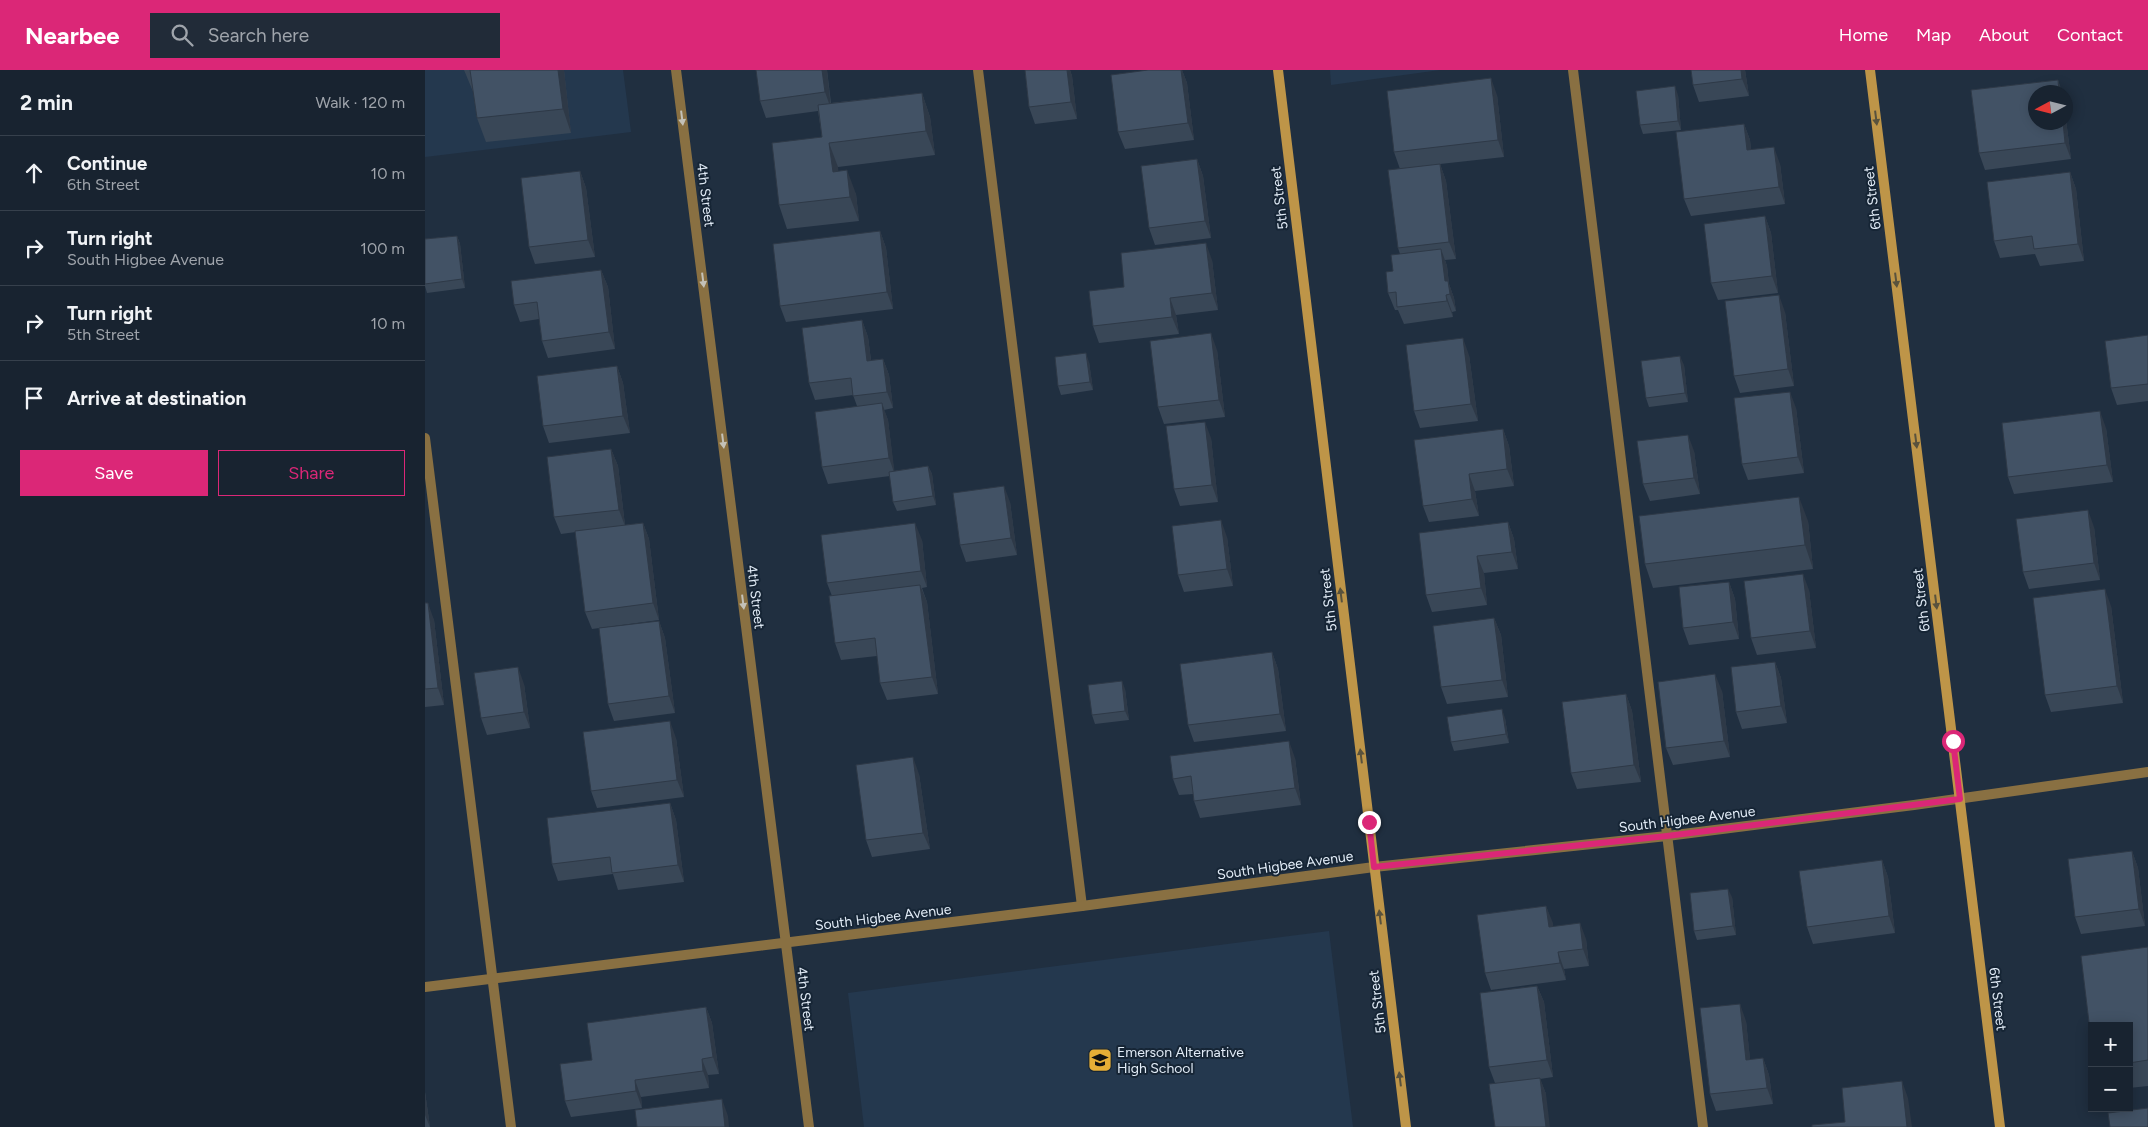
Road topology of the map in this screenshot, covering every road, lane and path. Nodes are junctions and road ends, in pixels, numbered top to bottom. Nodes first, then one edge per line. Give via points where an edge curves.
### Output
1 (676, 70) edge
2 (978, 70) edge
3 (1278, 70) edge
4 (1573, 70) edge
5 (1870, 70) edge
6 (425, 438) edge
7 (2148, 772) edge
8 (1960, 799) junction
9 (1667, 836) junction
10 (1374, 867) junction
11 (1082, 906) junction
12 (785, 942) junction
13 (493, 978) junction
14 (425, 987) edge
15 (511, 1127) edge
16 (809, 1127) edge
17 (1406, 1127) edge
18 (1703, 1127) edge
19 (2000, 1127) edge

1 -> 12 street, 4th Street
2 - 11 street
10 -> 3 street, 5th Street
4 - 9 street
5 -> 8 street, 6th Street
6 - 13 street
7 - 8 street, South Higbee Avenue
8 - 9 street, South Higbee Avenue
8 - 19 street, 6th Street
9 - 10 street, South Higbee Avenue
9 - 18 street
10 - 11 street, South Higbee Avenue
17 -> 10 street, 5th Street
11 - 12 street, South Higbee Avenue
12 - 13 street, South Higbee Avenue
12 - 16 street, 4th Street
13 - 14 street, South Higbee Avenue
13 - 15 street

